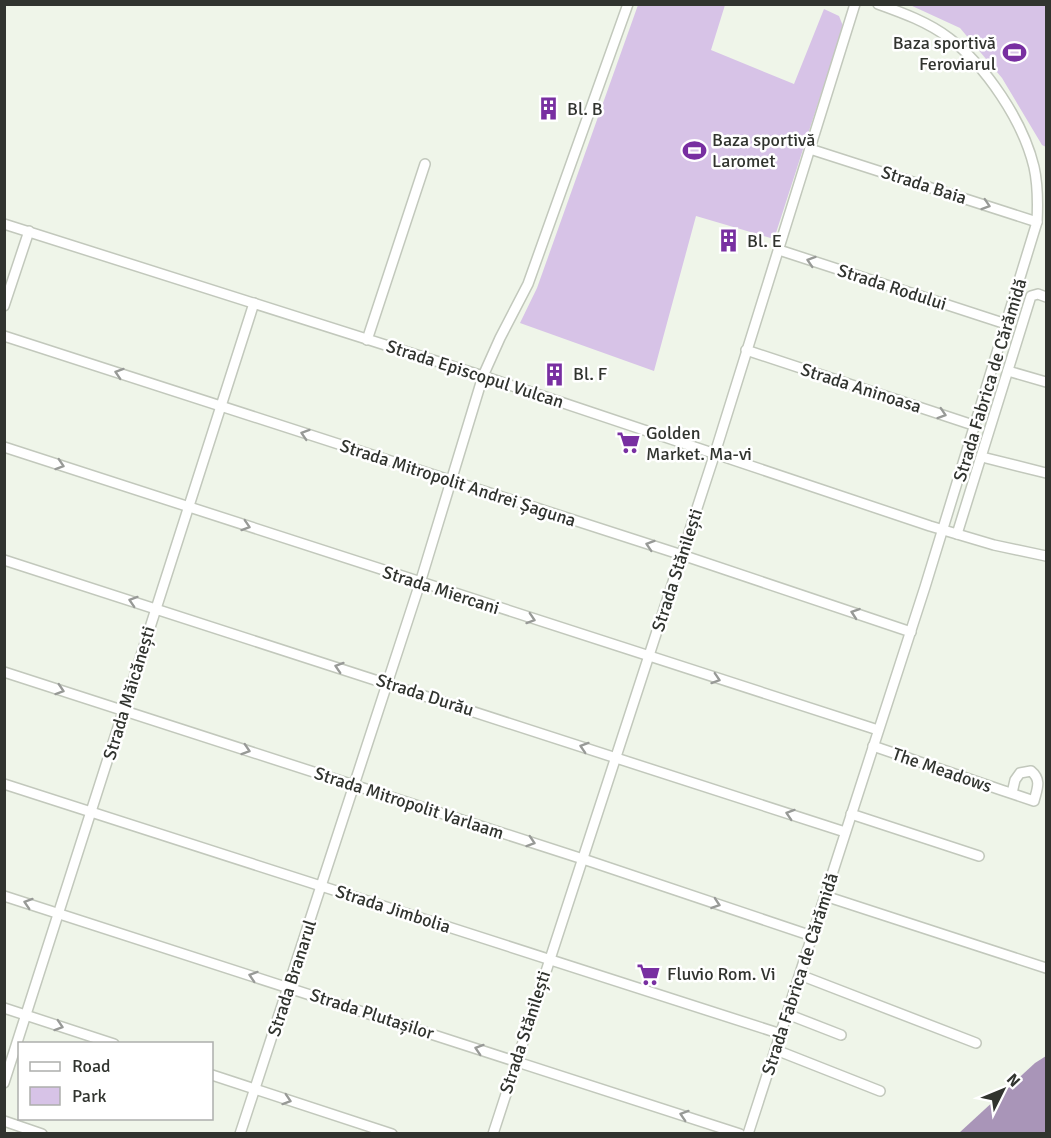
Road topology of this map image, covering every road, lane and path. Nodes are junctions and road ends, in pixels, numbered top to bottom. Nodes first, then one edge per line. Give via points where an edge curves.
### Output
1 (628, 4) edge
2 (855, 4) edge
3 (878, 4) edge
4 (810, 149) junction
5 (425, 164) dead end
6 (1037, 222) junction
7 (4, 224) edge
8 (29, 231) junction
9 (778, 250) junction
10 (1047, 297) edge
11 (254, 303) junction
12 (4, 306) edge
13 (1006, 324) junction
14 (4, 336) edge
15 (368, 340) junction
16 (747, 351) junction
17 (1008, 371) junction
18 (483, 376) junction
19 (1047, 382) edge
20 (221, 407) junction
21 (976, 426) junction
22 (4, 447) edge
23 (715, 453) junction
24 (981, 457) junction
25 (1047, 473) edge
26 (451, 481) junction
27 (189, 507) junction
28 (944, 530) junction
29 (957, 534) junction
30 (682, 555) junction
31 (1047, 556) edge
32 (4, 560) edge
33 (420, 583) junction
34 (156, 608) junction
35 (910, 632) junction
36 (648, 657) junction
37 (4, 672) edge
38 (388, 683) junction
39 (123, 710) junction
40 (878, 730) junction
41 (873, 746) junction
42 (614, 757) junction
43 (4, 783) edge
44 (355, 785) junction
45 (1012, 794) dead end
46 (92, 812) junction
47 (851, 814) junction
48 (845, 832) junction
49 (979, 856) dead end
50 (581, 858) junction
51 (322, 886) junction
52 (4, 896) edge
53 (829, 897) junction
54 (58, 914) junction
55 (812, 936) junction
56 (548, 959) junction
57 (1047, 968) edge
58 (800, 975) junction
59 (288, 987) junction
60 (4, 1008) edge
61 (787, 1014) junction
62 (26, 1015) junction
63 (781, 1034) junction
64 (841, 1035) dead end
65 (108, 1042) edge
66 (976, 1043) dead end
67 (776, 1050) junction
68 (516, 1061) junction
69 (213, 1075) edge
70 (4, 1083) edge
71 (255, 1089) junction
72 (880, 1091) dead end
73 (4, 1121) edge
74 (42, 1134) edge
75 (240, 1134) edge
76 (392, 1134) edge
77 (493, 1134) edge
78 (740, 1134) edge
79 (748, 1134) edge

1 - 18 street, Strada Branarul via 528,284
2 - 4 street, Strada Stănilești
3 - 6 street, Strada Fabrica de Cărămidă via 950,39 1001,97 1028,146 1036,182
4 -> 6 street, Strada Baia
4 - 9 street, Strada Stănilești
5 - 15 street
6 - 13 street, Strada Fabrica de Cărămidă
7 - 8 street, Strada Episcopul Vulcan
8 - 11 street, Strada Episcopul Vulcan
8 - 12 street
13 -> 9 street, Strada Rodului
9 - 16 street, Strada Stănilești
10 - 17 street, Strada Fabrica de Cărămidă via 1031,297
11 - 15 street, Strada Episcopul Vulcan
11 - 20 street, Strada Măicănești
13 - 21 street, Strada Fabrica de Cărămidă
20 -> 14 street, Strada Mitropolit Andrei Șaguna
15 - 18 street, Strada Episcopul Vulcan
16 -> 21 street, Strada Aninoasa
16 - 23 street, Strada Stănilești
17 - 19 street
17 - 24 street, Strada Fabrica de Cărămidă
18 - 23 street, Strada Episcopul Vulcan
18 - 26 street, Strada Branarul
26 -> 20 street, Strada Mitropolit Andrei Șaguna
20 - 27 street, Strada Măicănești
21 - 28 street, Strada Fabrica de Cărămidă
22 -> 27 street, Strada Miercani
23 - 28 street, Strada Episcopul Vulcan
23 - 30 street, Strada Stănilești
24 - 25 street
24 - 29 street, Strada Fabrica de Cărămidă
30 -> 26 street, Strada Mitropolit Andrei Șaguna
26 - 33 street, Strada Branarul
27 -> 33 street, Strada Miercani
27 - 34 street, Strada Măicănești
28 - 29 street, Strada Episcopul Vulcan
28 - 35 street, Strada Fabrica de Cărămidă
29 - 31 street, Strada Episcopul Vulcan
35 -> 30 street, Strada Mitropolit Andrei Șaguna
30 - 36 street, Strada Stănilești
34 -> 32 street, Strada Durău
33 -> 36 street, Strada Miercani
33 - 38 street, Strada Branarul
38 -> 34 street, Strada Durău
34 - 39 street, Strada Măicănești
35 - 40 street, Strada Fabrica de Cărămidă
36 -> 40 street, Strada Miercani
36 - 42 street, Strada Stănilești
37 -> 39 street, Strada Mitropolit Varlaam
42 -> 38 street, Strada Durău
38 - 44 street, Strada Branarul
39 -> 44 street, Strada Mitropolit Varlaam
39 - 46 street, Strada Măicănești
40 - 41 street, Strada Fabrica de Cărămidă
41 - 45 street, The Meadows
41 - 47 street, Strada Fabrica de Cărămidă
48 -> 42 street, Strada Durău
42 - 50 street, Strada Stănilești
43 - 46 street, Strada Jimbolia
44 -> 50 street, Strada Mitropolit Varlaam
44 - 51 street, Strada Branarul
46 - 51 street, Strada Jimbolia
46 - 54 street, Strada Măicănești
47 - 48 street, Strada Fabrica de Cărămidă
47 - 49 street
48 - 53 street, Strada Fabrica de Cărămidă
50 -> 55 street, Strada Mitropolit Varlaam
50 - 56 street, Strada Stănilești
51 - 56 street, Strada Jimbolia
51 - 59 street, Strada Branarul
54 -> 52 street, Strada Plutașilor
53 - 55 street, Strada Fabrica de Cărămidă
53 - 57 street, Strada Fabrica de Cărămidă
59 -> 54 street, Strada Plutașilor
54 - 62 street, Strada Măicănești
55 - 58 street, Strada Fabrica de Cărămidă
56 - 63 street, Strada Jimbolia
56 - 68 street, Strada Stănilești
58 - 61 street, Strada Fabrica de Cărămidă
58 - 66 street
68 -> 59 street, Strada Plutașilor
59 - 71 street, Strada Branarul
60 - 62 street
61 - 63 street, Strada Fabrica de Cărămidă
61 - 64 street
62 -> 65 street
62 - 70 street, Strada Măicănești
63 - 67 street, Strada Fabrica de Cărămidă
67 - 72 street
67 - 79 street, Strada Fabrica de Cărămidă
68 - 77 street, Strada Stănilești
78 -> 68 street, Strada Plutașilor
69 - 71 street
71 - 75 street, Strada Branarul
71 -> 76 street
73 - 74 street

